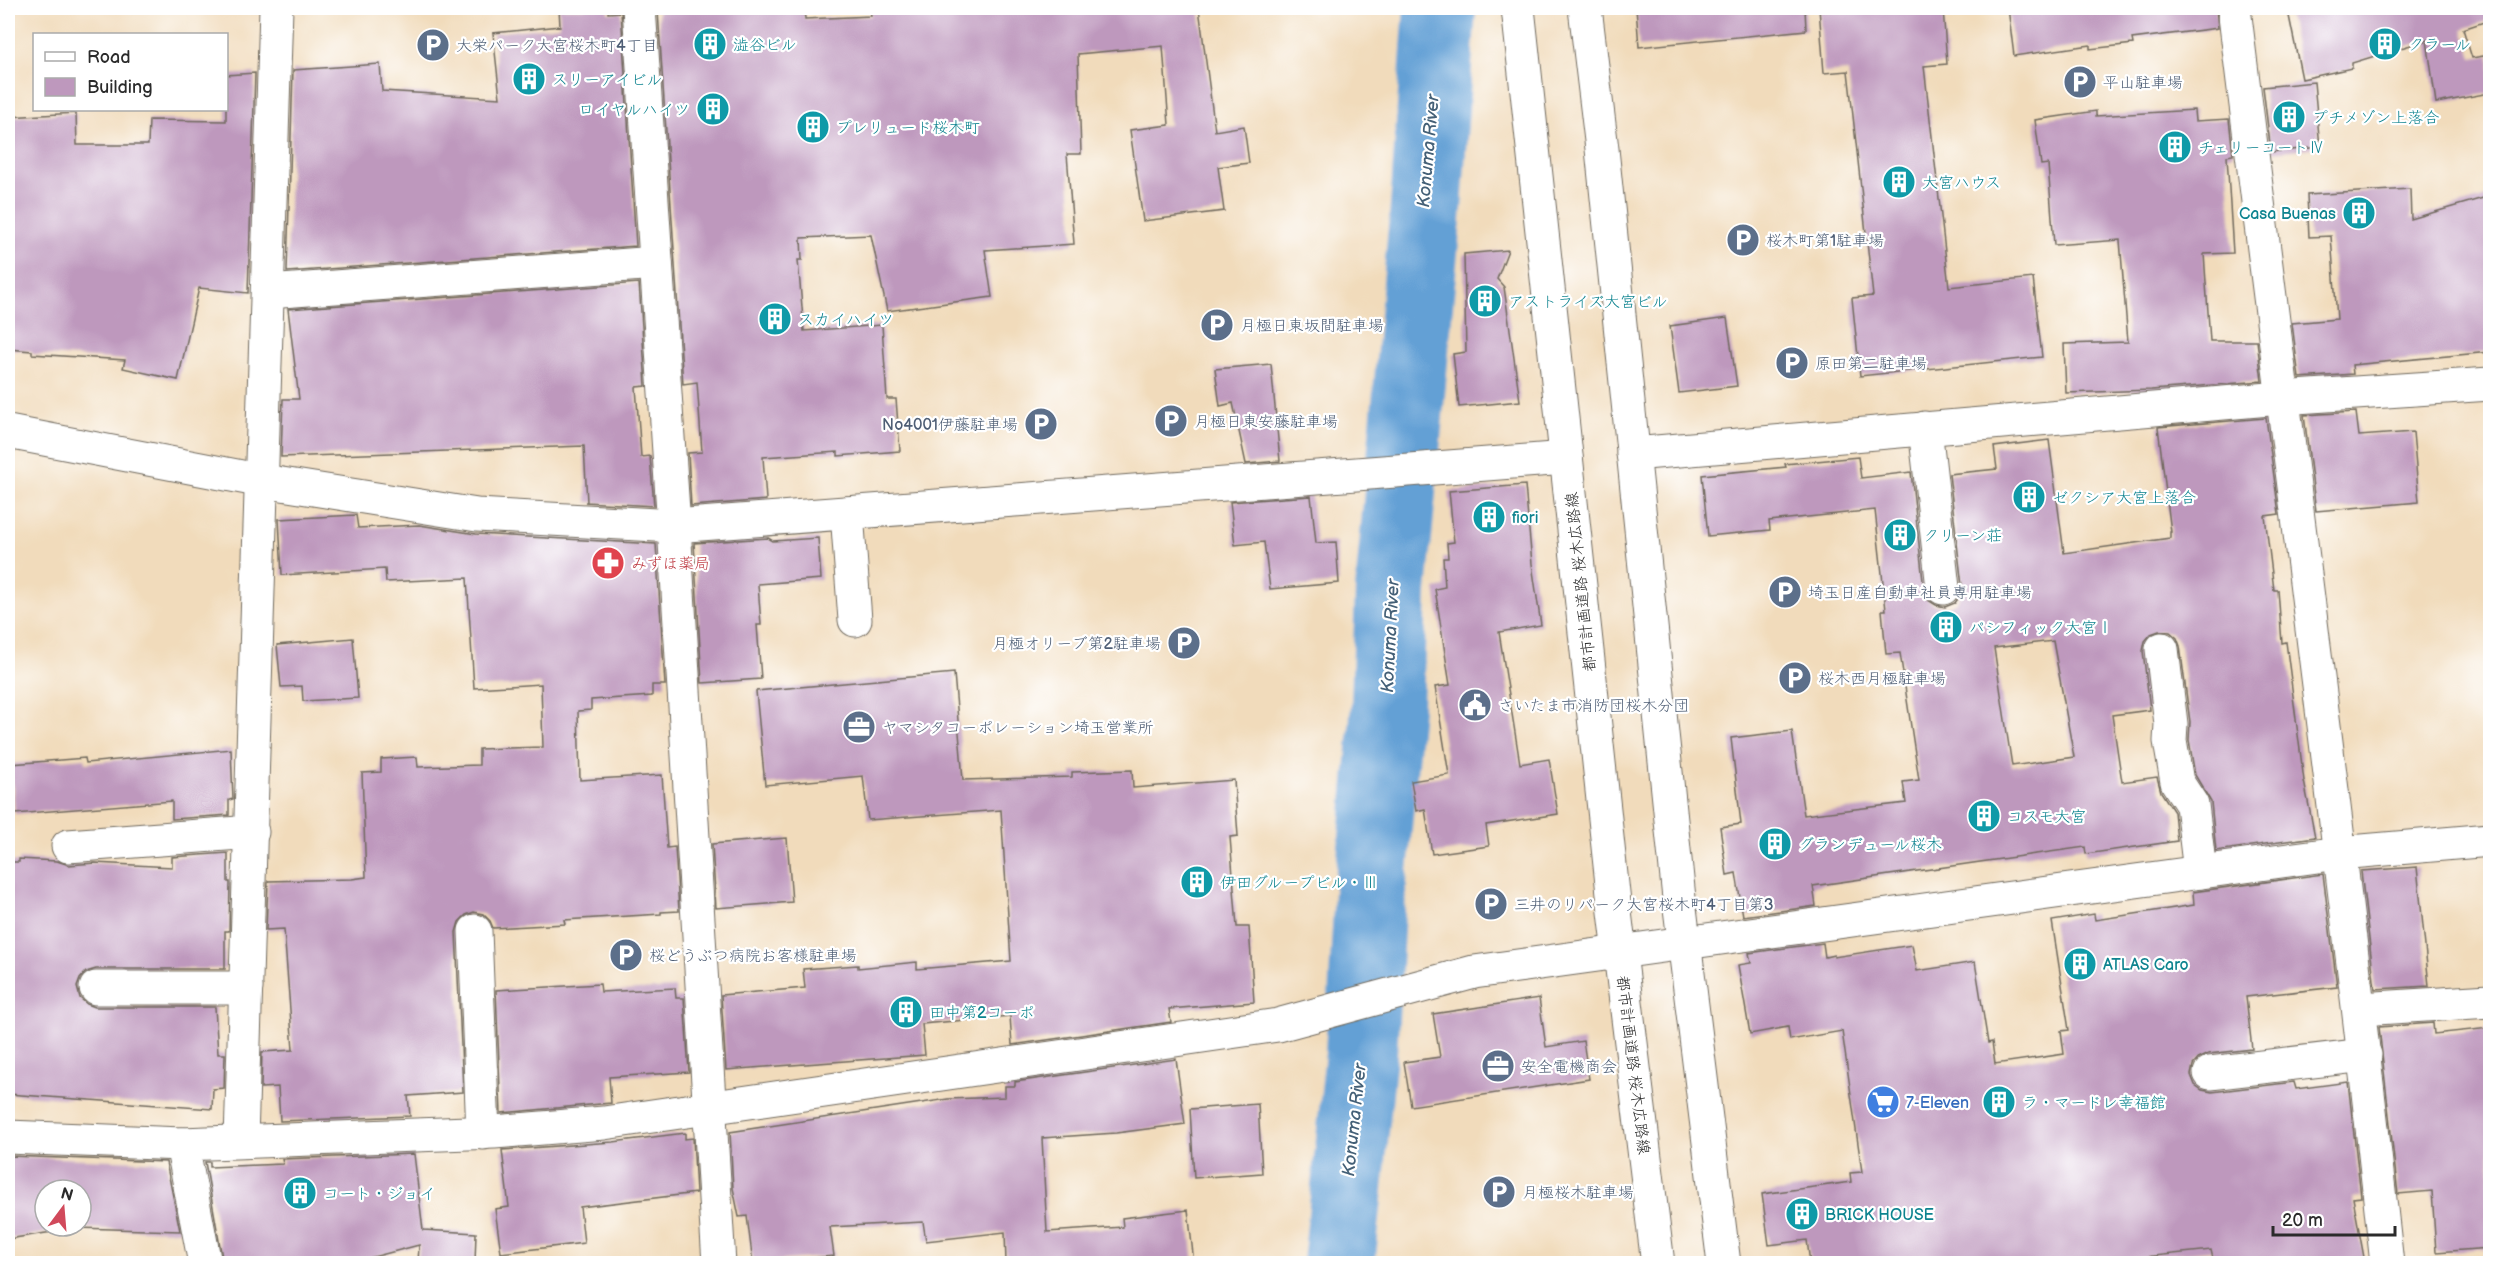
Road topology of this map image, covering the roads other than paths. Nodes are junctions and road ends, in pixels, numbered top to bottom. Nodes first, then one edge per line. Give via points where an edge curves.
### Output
1 (276, 8) edge
2 (639, 8) edge
3 (1518, 8) edge
4 (1585, 8) edge
5 (2234, 8) edge
6 (656, 263) junction
7 (268, 292) junction
8 (2490, 384) edge
9 (2281, 398) junction
10 (1925, 428) junction
11 (8, 432) edge
12 (1633, 453) junction
13 (1566, 458) junction
14 (263, 481) junction
15 (847, 513) junction
16 (674, 526) junction
17 (1943, 588) dead end
18 (855, 620) dead end
19 (2162, 649) dead end
20 (252, 832) junction
21 (2490, 840) edge
22 (68, 846) dead end
23 (2339, 853) junction
24 (2200, 872) junction
25 (475, 931) dead end
26 (1684, 943) junction
27 (1620, 952) junction
28 (96, 988) dead end
29 (246, 988) junction
30 (2490, 1001) edge
31 (2360, 1009) junction
32 (2365, 1055) junction
33 (2210, 1073) dead end
34 (708, 1108) junction
35 (483, 1133) junction
36 (8, 1137) edge
37 (241, 1140) junction
38 (182, 1144) junction
39 (205, 1263) edge
40 (718, 1263) edge
41 (1658, 1263) edge
42 (1724, 1263) edge
43 (2387, 1263) edge

1 - 7 street
2 - 6 street
3 - 13 street, 都市計画道路 桜木広路線
4 - 12 street
5 - 9 street
6 - 7 street
6 - 16 street
7 - 14 street
8 - 9 street
9 - 10 street
9 - 23 street
10 - 12 street
10 - 17 street
11 - 14 street
12 - 26 street
13 - 15 street
13 - 27 street, 都市計画道路 桜木広路線
14 - 16 street via 477,515
14 - 20 street
15 - 16 street
15 - 18 street
16 - 34 street
19 - 24 street via 2170,741 2177,782 2192,805
20 - 22 street
20 - 29 street
21 - 23 street
23 - 24 street
23 - 31 street
24 - 26 street
25 - 35 street
26 - 27 street
26 - 42 street
27 - 34 street via 1474,972 1278,1025
27 - 41 street, 都市計画道路 桜木広路線
28 - 29 street
29 - 37 street
30 - 31 street
31 - 32 street
32 - 33 street
32 - 43 street
34 - 35 street via 604,1123
34 - 40 street
35 - 37 street
36 - 38 street
37 - 38 street
38 - 39 street

